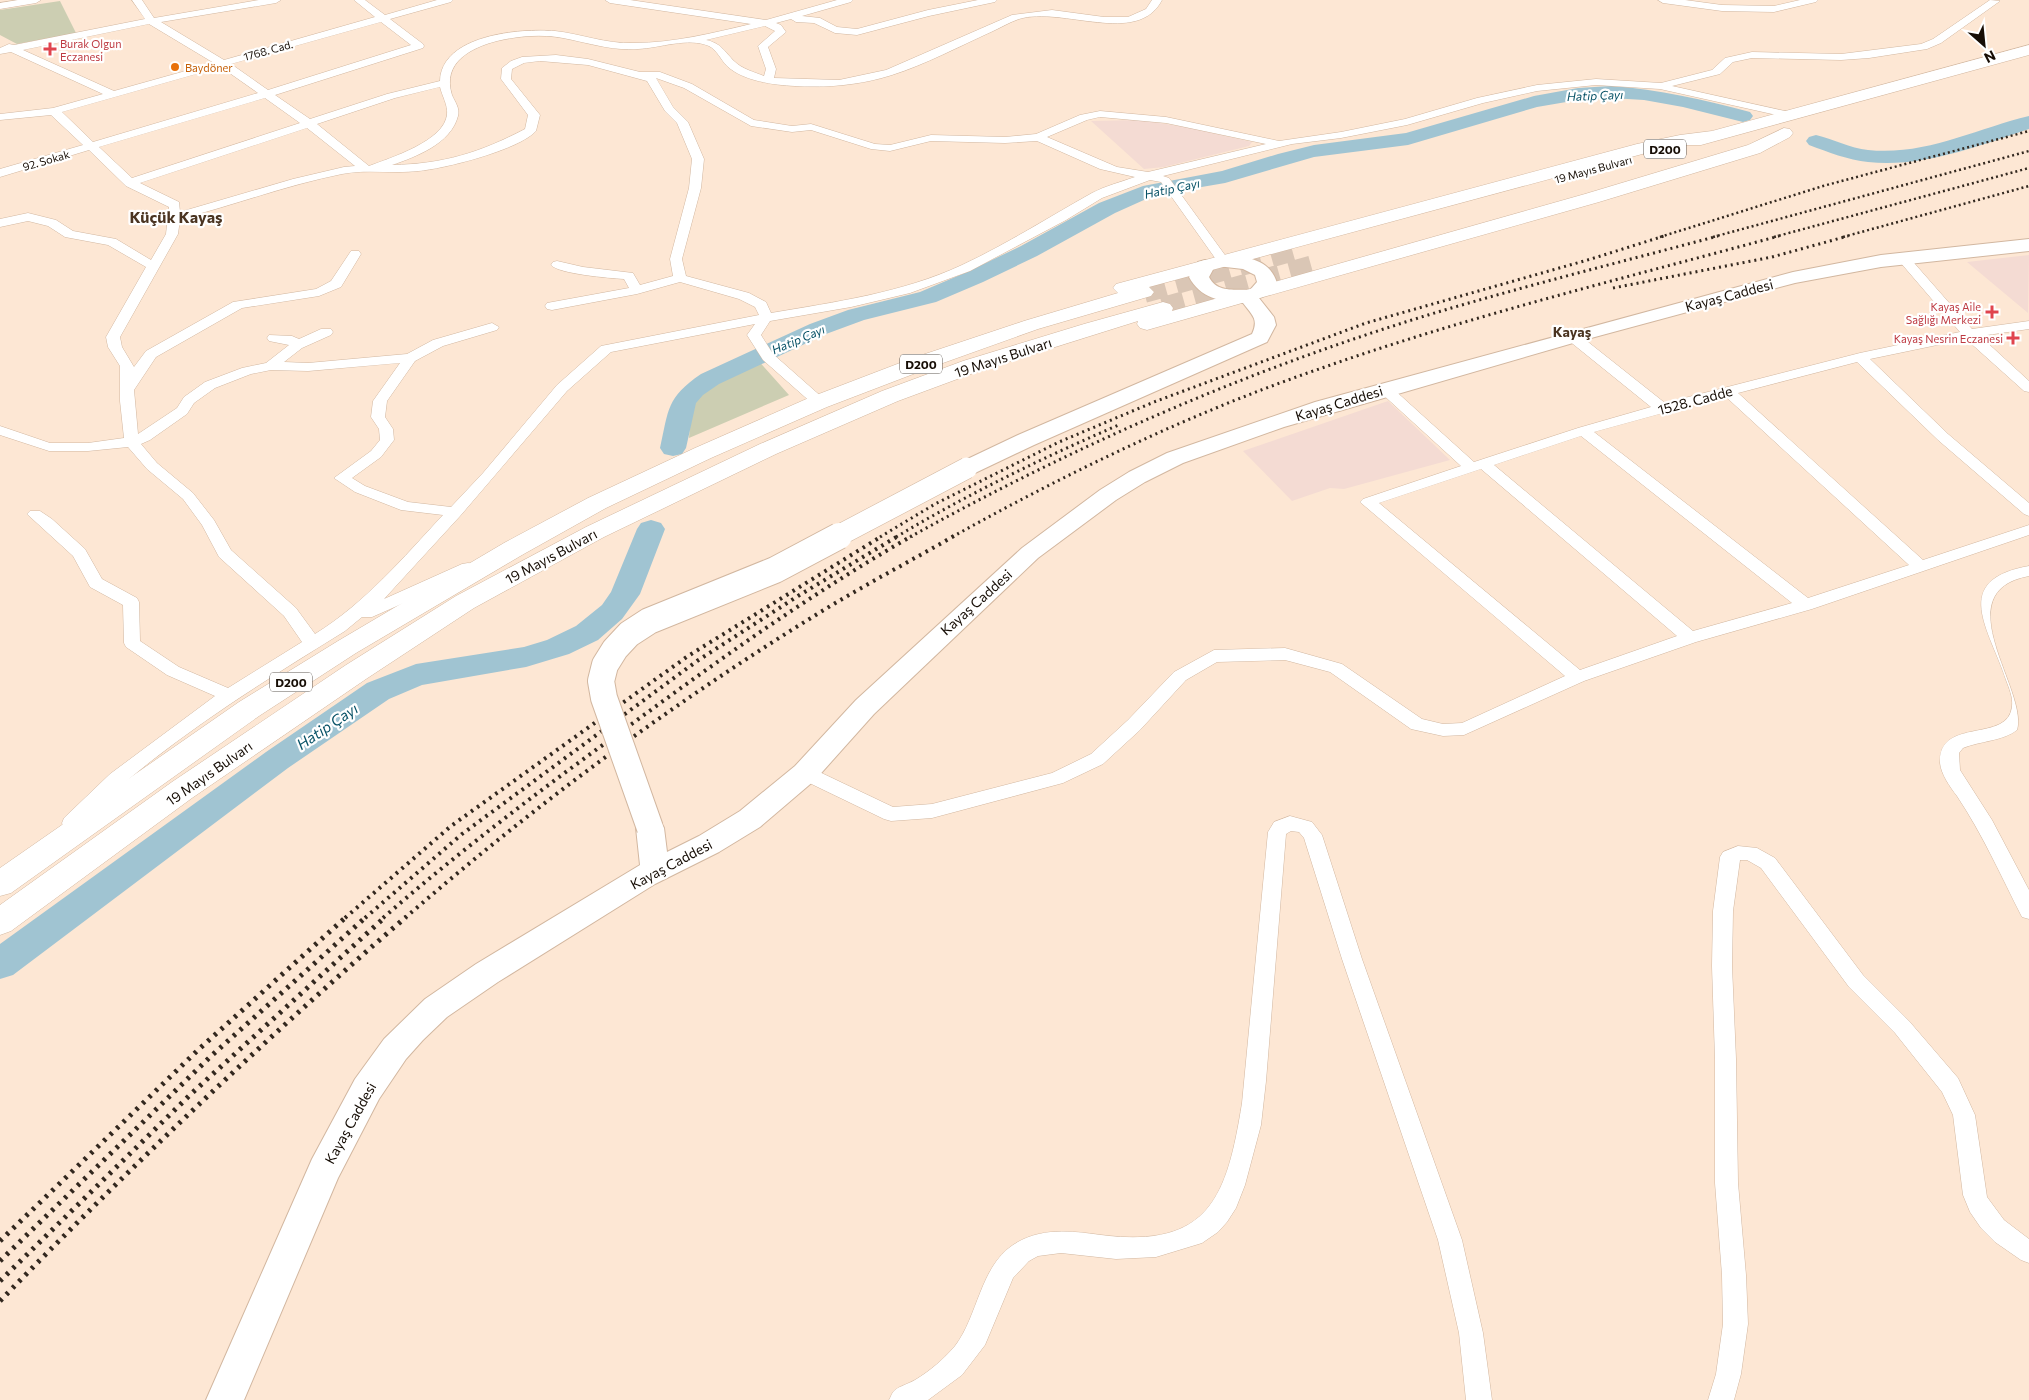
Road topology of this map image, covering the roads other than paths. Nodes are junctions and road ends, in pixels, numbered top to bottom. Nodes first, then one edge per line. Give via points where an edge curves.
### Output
1 (36, 0) edge
2 (137, 0) edge
3 (276, 0) edge
4 (359, 0) edge
5 (448, 0) edge
6 (610, 0) edge
7 (848, 0) edge
8 (992, 0) edge
9 (1157, 0) edge
10 (1663, 0) edge
11 (1813, 0) edge
12 (1995, 1) dead end
13 (0, 6) edge
14 (384, 18) junction
15 (780, 19) junction
16 (152, 21) junction
17 (766, 23) junction
18 (690, 39) junction
19 (0, 42) edge
20 (13, 49) junction
21 (2029, 50) edge
22 (0, 52) edge
23 (222, 62) junction
24 (2029, 67) edge
25 (639, 75) junction
26 (768, 81) junction
27 (444, 83) junction
28 (1660, 86) junction
29 (112, 94) junction
30 (267, 94) junction
31 (54, 111) junction
32 (1790, 115) junction
33 (0, 117) edge
34 (309, 124) junction
35 (1711, 136) junction
36 (1038, 137) junction
37 (1282, 143) junction
38 (92, 146) junction
39 (368, 170) junction
40 (0, 173) edge
41 (1151, 175) junction
42 (1168, 180) junction
43 (130, 183) junction
44 (174, 217) junction
45 (0, 222) edge
46 (2029, 245) edge
47 (1277, 246) junction
48 (1301, 248) tunnel mouth
49 (354, 254) dead end
50 (1904, 259) junction
51 (1214, 264) junction
52 (557, 265) dead end
53 (153, 266) junction
54 (1319, 270) junction
55 (680, 278) junction
56 (1145, 287) junction
57 (637, 290) junction
58 (1249, 295) junction
59 (552, 306) dead end
60 (1173, 311) junction
61 (766, 317) junction
62 (2029, 325) edge
63 (492, 327) dead end
64 (326, 332) dead end
65 (1969, 334) junction
66 (1573, 337) junction
67 (274, 338) dead end
68 (297, 345) junction
69 (1860, 357) junction
70 (410, 358) junction
71 (271, 366) junction
72 (2029, 388) edge
73 (1385, 389) junction
74 (127, 390) junction
75 (1728, 391) junction
76 (814, 398) junction
77 (1662, 408) junction
78 (1582, 431) junction
79 (2, 432) edge
80 (132, 442) junction
81 (699, 449) junction
82 (1478, 466) junction
83 (2029, 511) edge
84 (456, 512) junction
85 (35, 514) dead end
86 (567, 520) junction
87 (2029, 530) edge
88 (513, 550) junction
89 (1920, 566) junction
90 (404, 567) junction
91 (2029, 571) edge
92 (421, 587) junction
93 (1806, 605) junction
94 (339, 627) junction
95 (1690, 638) junction
96 (312, 643) junction
97 (1578, 677) junction
98 (229, 695) junction
99 (805, 773) junction
100 (29, 864) junction
101 (655, 871) junction
102 (0, 884) edge
103 (2029, 911) edge
104 (0, 922) edge
105 (2029, 1252) edge
106 (225, 1400) edge
107 (902, 1400) edge
108 (1479, 1400) edge
109 (1722, 1400) edge

1 - 13 street
2 - 16 street
3 - 16 street
4 - 14 street
5 - 14 street, 1768. Cad.
6 - 17 street
7 - 15 street
8 - 15 street via 857,32 835,30 816,20
9 - 26 street via 1148,12 1119,20 1079,18 1057,13 1016,17 889,74 838,83
10 - 11 street via 1722,8 1774,9
12 - 28 street via 1946,36 1923,47 1841,57 1752,55 1728,60 1716,72
14 - 23 street, 1768. Cad.
14 - 30 street, 92. Sokak via 419,46
15 - 17 street
16 - 20 street
16 - 23 street
17 - 18 street
17 - 26 street via 781,32 763,46 771,69
18 - 26 street via 712,44 740,70
18 - 27 street via 646,46 601,45 558,34 498,38 455,56 448,64
19 - 20 street
20 - 22 street
20 - 29 street
21 - 32 highway, 19 Mayıs Bulvarı / D200
23 - 29 street, 1768. Cad.
23 - 30 street
24 - 54 highway, 19 Mayıs Bulvarı via 1784,133 1754,149 1530,216
25 - 36 street via 660,75 688,86 751,123 811,127 875,147 890,148 931,138 995,140
25 - 39 street via 573,60 522,60 507,68 506,79 534,115 530,131 495,150 447,163
25 - 55 street via 651,79 669,109 682,122 698,159 695,188 676,259
27 - 34 street via 391,96
27 - 39 street via 452,118 442,132 409,155
28 - 32 street
28 - 37 street via 1596,82 1537,88 1481,100 1407,122
29 - 31 street, 1768. Cad.
30 - 34 street
30 - 38 street, 92. Sokak
31 - 33 street, 1768. Cad.
31 - 38 street
32 - 35 highway, 19 Mayıs Bulvarı / D200
34 - 39 street
34 - 43 street
35 - 47 highway, 19 Mayıs Bulvarı via 1643,148
35 - 48 highway, 19 Mayıs Bulvarı / D200
36 - 37 street via 1084,117 1100,114 1166,120
36 - 41 street via 1098,164
37 - 42 street
38 - 40 street, 92. Sokak
38 - 43 street
39 - 44 street via 344,170 297,181
41 - 42 street
41 - 61 street via 1098,195 966,268 914,287 852,303
42 - 51 street
43 - 44 street via 175,205
44 - 53 street via 172,234
45 - 53 street via 28,217 52,223 69,234 112,242
46 - 50 street, Kayaş Caddesi
47 - 51 highway, 19 Mayıs Bulvarı
47 - 54 highway via 1273,252 1275,263 1296,273
49 - 74 street via 336,284 319,292 238,305 165,345 151,354
50 - 65 street
50 - 66 street, Kayaş Caddesi via 1793,278
51 - 56 highway, 19 Mayıs Bulvarı
51 - 58 street via 1199,277 1206,288 1225,295
51 - 58 street via 1246,263 1262,271 1267,283
52 - 57 street via 628,276
53 - 74 street via 113,337 126,366
54 - 58 highway, 19 Mayıs Bulvarı
55 - 57 street
55 - 61 street via 744,296 761,305
56 - 60 highway via 1166,283 1192,298 1190,310
56 - 76 highway, 19 Mayıs Bulvarı / D200
57 - 59 street
58 - 60 highway, 19 Mayıs Bulvarı
58 - 101 street, bridge via 1266,325 1260,338 967,468 775,570 648,621 629,634 605,665 601,681 604,698 650,828
60 - 104 highway, 19 Mayıs Bulvarı / D200 via 1091,328 890,396 595,532 465,602 356,672 182,790
61 - 76 street via 754,335 765,352
61 - 84 street via 606,349 562,388
62 - 65 street, 1528. Cadde
63 - 70 street via 438,343
64 - 68 street
65 - 69 street, 1528. Cadde
65 - 72 street
66 - 73 street, Kayaş Caddesi
66 - 77 street
67 - 68 street via 292,340
68 - 71 street
69 - 75 street, 1528. Cadde
69 - 83 street via 1943,437
70 - 71 street via 308,367
70 - 84 street via 380,401 378,417 386,429 387,440 376,454 342,478 406,507
71 - 80 street via 210,385 189,400 182,411 145,437
73 - 82 street
73 - 99 street, Kayaş Caddesi via 1175,458 1108,495 1030,553 939,636 865,707
74 - 80 street
75 - 77 street, 1528. Cadde
75 - 89 street
76 - 81 highway, 19 Mayıs Bulvarı / D200
77 - 78 street, 1528. Cadde
78 - 82 street, 1528. Cadde
78 - 93 street
79 - 80 street via 49,448
80 - 96 street via 152,466 188,496 209,523 225,553 290,612
81 - 86 highway, 19 Mayıs Bulvarı / D200
81 - 86 highway via 652,468 589,501
82 - 95 street
82 - 97 street, 1528. Cadde via 1368,502
84 - 90 street
85 - 98 street via 79,553 96,583 131,602 132,643 173,671
86 - 88 highway, 19 Mayıs Bulvarı / D200
87 - 89 street
88 - 92 street
88 - 100 highway, 19 Mayıs Bulvarı / D200 via 249,708
89 - 93 street
90 - 92 street
90 - 94 street via 377,596
91 - 103 street via 1998,582 1990,594 1989,604 2021,703 2019,716 2004,730 1962,740 1952,748 1949,758 1952,773 2000,851
92 - 94 street
93 - 95 street
94 - 96 street
95 - 97 street
96 - 98 street
97 - 99 street via 1464,729 1443,730 1418,724 1336,668 1285,654 1214,656 1180,676 1097,759 1057,778 932,811 891,814
98 - 100 street via 116,780
99 - 101 street, Kayaş Caddesi via 750,820
100 - 102 highway, 19 Mayıs Bulvarı / D200
101 - 106 street, Kayaş Caddesi via 436,1008 395,1049 367,1089 324,1170
105 - 109 street via 1995,1227 1978,1206 1964,1115 1941,1073 1850,974 1768,862 1750,853 1733,854 1724,896 1722,967 1726,1180 1736,1320 1731,1369
107 - 108 street via 937,1380 965,1353 976,1337 1003,1272 1022,1253 1034,1246 1062,1241 1130,1248 1181,1239 1203,1229 1222,1209 1237,1176 1251,1124 1277,832 1284,825 1296,823 1307,827 1314,835 1350,951 1450,1240 1470,1333

